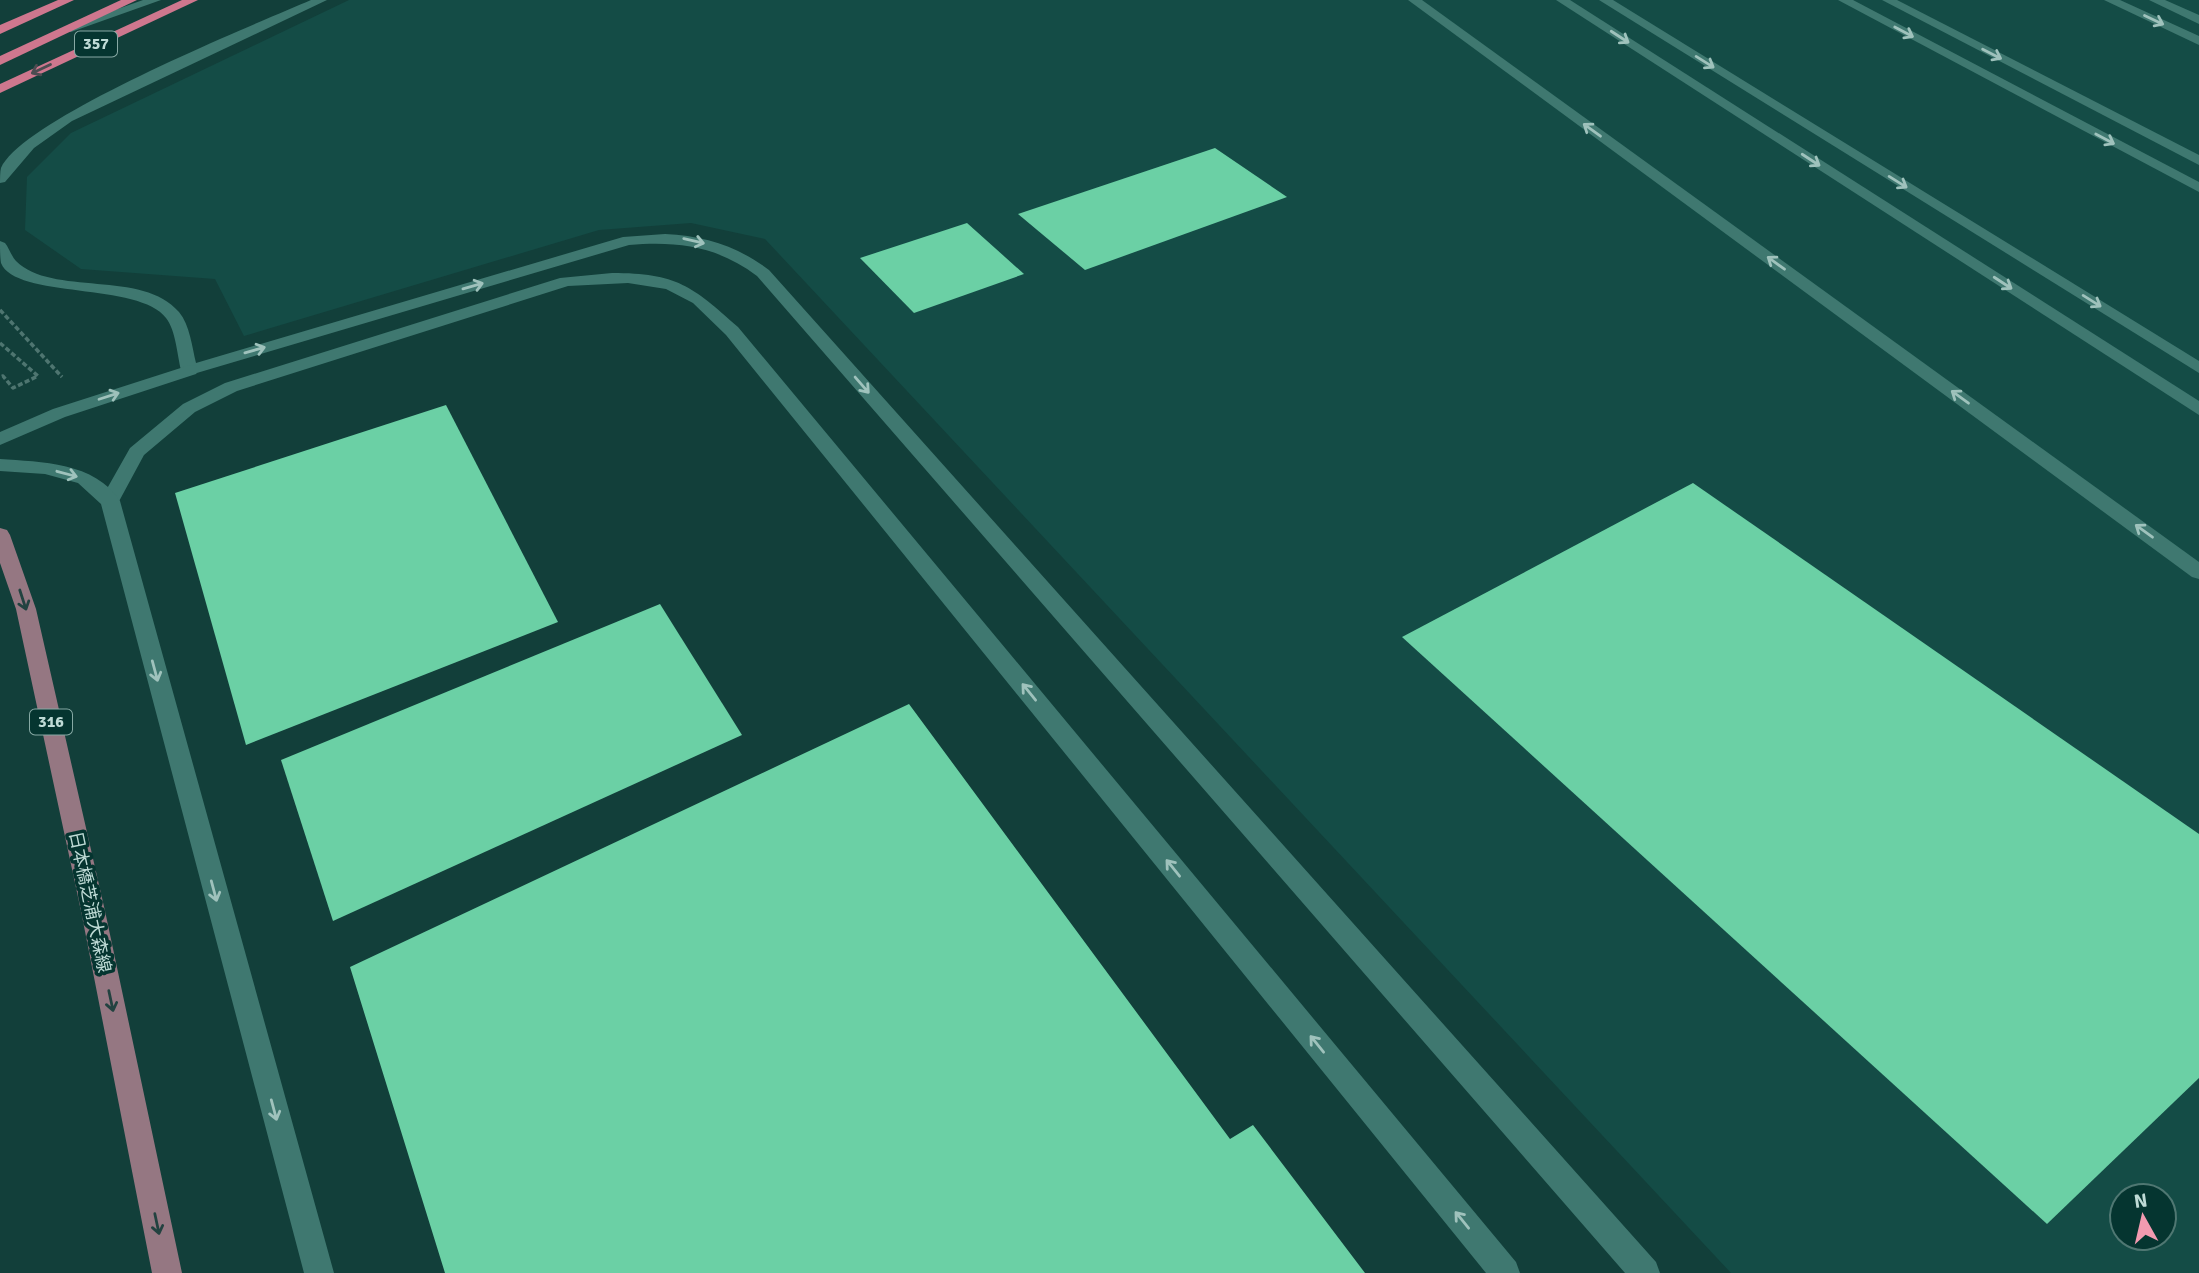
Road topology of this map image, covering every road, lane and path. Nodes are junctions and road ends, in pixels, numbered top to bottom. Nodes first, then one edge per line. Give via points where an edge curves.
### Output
1 (68, 0) edge
2 (131, 0) edge
3 (155, 0) edge
4 (192, 0) edge
5 (321, 0) edge
6 (1414, 0) edge
7 (1562, 0) edge
8 (1605, 0) edge
9 (1844, 0) edge
10 (1888, 0) edge
11 (2110, 0) edge
12 (2155, 0) edge
13 (2199, 20) edge
14 (0, 30) edge
15 (61, 31) junction
16 (2199, 41) edge
17 (0, 61) edge
18 (0, 89) edge
19 (2199, 160) edge
20 (0, 179) edge
21 (2199, 188) edge
22 (0, 246) edge
23 (0, 310) edge
24 (0, 342) edge
25 (2199, 368) edge
26 (190, 370) junction
27 (0, 377) edge
28 (2199, 409) edge
29 (59, 413) junction
30 (0, 439) edge
31 (0, 465) edge
32 (110, 501) junction
33 (0, 535) edge
34 (2199, 572) edge
35 (167, 1273) edge
36 (319, 1273) edge
37 (1505, 1273) edge
38 (1645, 1273) edge

1 - 14 highway
2 - 15 highway
3 - 15 street
4 -> 18 highway, 357
5 - 20 street via 219,44 54,127 17,155
34 -> 6 street
7 -> 28 street
8 -> 25 street
9 -> 21 street
10 -> 19 street
11 -> 16 street
12 - 13 street
15 - 17 highway
22 - 26 street via 8,263 19,271 154,301 172,314
23 - 29 path via 62,375
24 - 27 path via 38,376 13,388
29 -> 26 street
26 -> 38 street via 628,240 681,238 743,257 773,284
29 - 30 street
31 -> 32 street via 45,468 85,479
32 -> 36 street
37 -> 32 street via 732,331 688,292 652,279 566,281 232,387 164,426 137,452
33 -> 35 main road, 日本橋芝浦大森線 / 316 via 26,609

